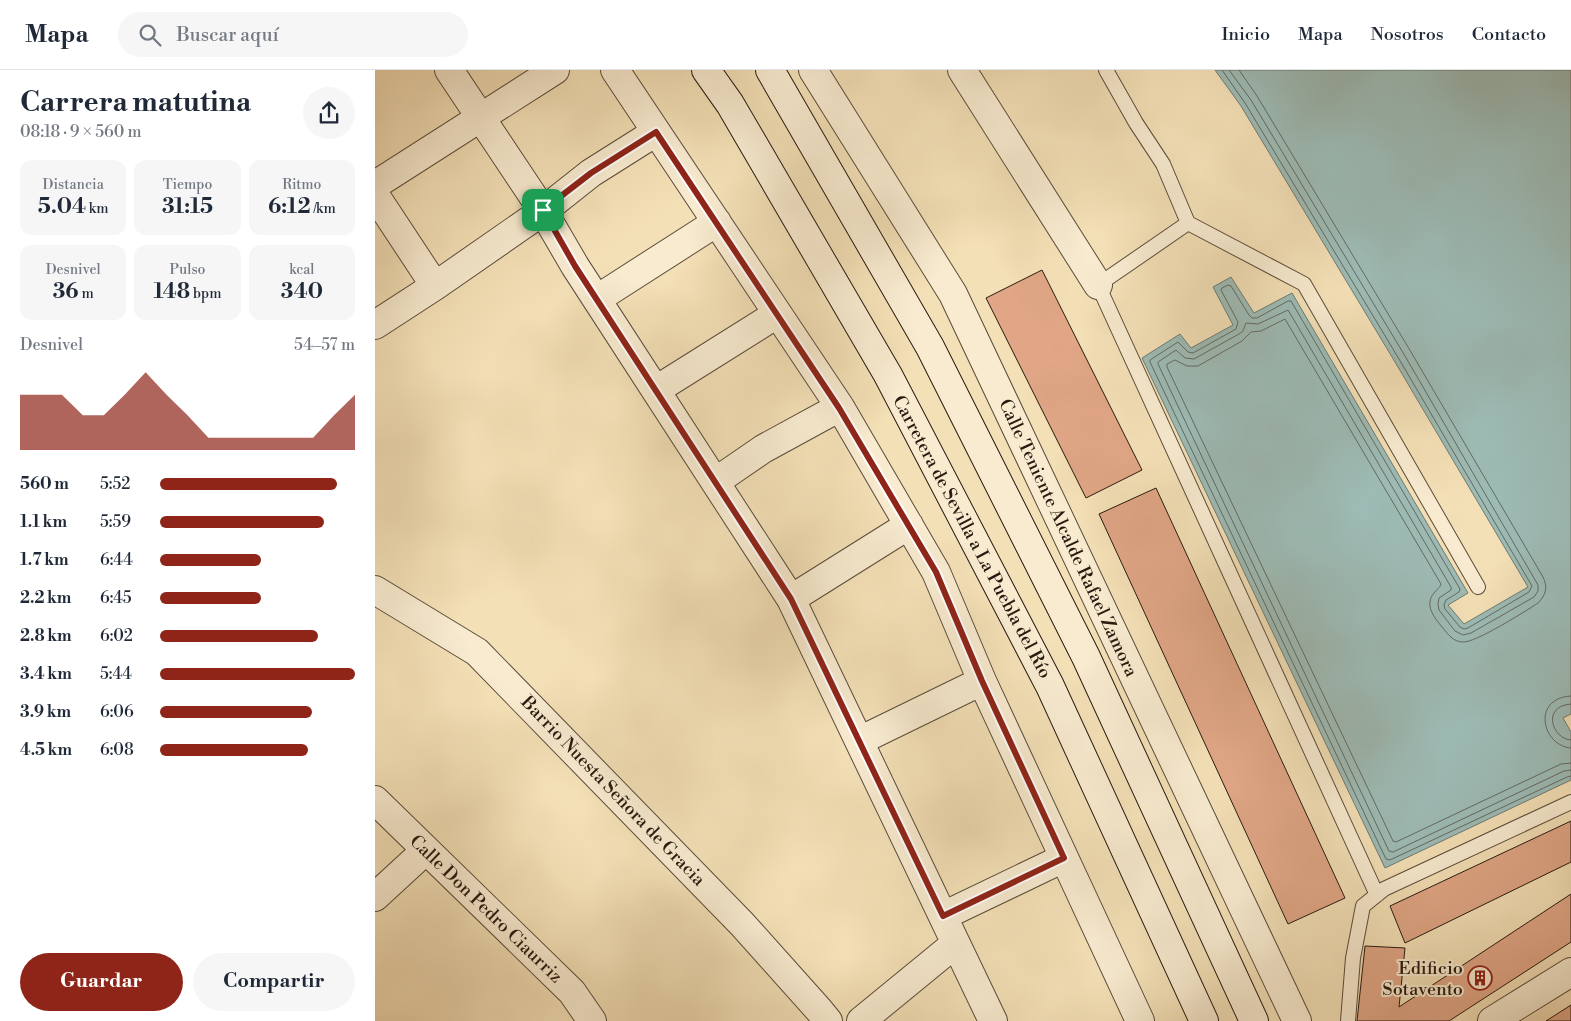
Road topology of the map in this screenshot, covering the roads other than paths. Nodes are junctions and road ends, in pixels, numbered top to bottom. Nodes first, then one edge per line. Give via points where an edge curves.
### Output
1 (449, 70) edge
2 (555, 70) edge
3 (615, 70) edge
4 (706, 70) edge
5 (770, 70) edge
6 (813, 70) edge
7 (962, 70) edge
8 (1106, 70) edge
9 (480, 117) junction
10 (656, 132) junction
11 (375, 184) edge
12 (375, 195) edge
13 (543, 210) junction
14 (717, 222) junction
15 (1188, 223) junction
16 (1097, 285) junction
17 (435, 286) junction
18 (597, 299) junction
19 (777, 314) junction
20 (375, 325) edge
21 (656, 390) junction
22 (839, 408) junction
23 (715, 482) junction
24 (909, 525) junction
25 (1478, 588) dead end
26 (375, 590) edge
27 (791, 599) junction
28 (982, 681) junction
29 (859, 740) junction
30 (375, 800) edge
31 (1571, 802) edge
32 (426, 850) junction
33 (1064, 858) junction
34 (1377, 895) junction
35 (375, 897) edge
36 (943, 916) junction
37 (955, 944) junction
38 (1571, 972) edge
39 (593, 1021) edge
40 (827, 1021) edge
41 (861, 1021) edge
42 (993, 1021) edge
43 (1140, 1021) edge
44 (1204, 1021) edge
45 (1254, 1021) edge
46 (1297, 1021) edge
47 (1348, 1021) edge
48 (1492, 1021) edge

1 - 9 street
2 - 9 street
3 - 10 street
4 - 44 street, Carretera de Sevilla a La Puebla del Río via 730,104 892,384 1050,686
5 - 45 street via 930,347 1087,657
6 - 46 street, Calle Teniente Alcalde Rafael Zamora via 953,294
7 - 16 street
8 - 15 lane via 1163,164
9 - 11 street
9 - 13 street
10 - 13 street via 591,173
10 - 14 street
12 - 17 street
13 - 17 street
13 - 18 street
14 - 18 street
14 - 19 street
15 - 16 lane
15 - 25 lane via 1304,284
16 - 34 lane
17 - 20 street
18 - 21 street
19 - 21 street
19 - 22 street
21 - 23 street
22 - 23 street via 763,450
22 - 24 street
23 - 27 street
24 - 27 street
24 - 28 street via 936,572
26 - 40 street, Barrio Nuesta Señora de Gracia via 477,652 742,924
27 - 29 street
28 - 29 street
28 - 33 street
29 - 36 street
30 - 32 street, Calle Don Pedro Ciaurriz
31 - 34 lane
32 - 35 street
32 - 39 street, Calle Don Pedro Ciaurriz via 572,992
33 - 36 street
33 - 43 street
34 - 47 lane via 1363,906 1353,958
36 - 37 street
37 - 41 street
37 - 42 street
38 - 48 street

